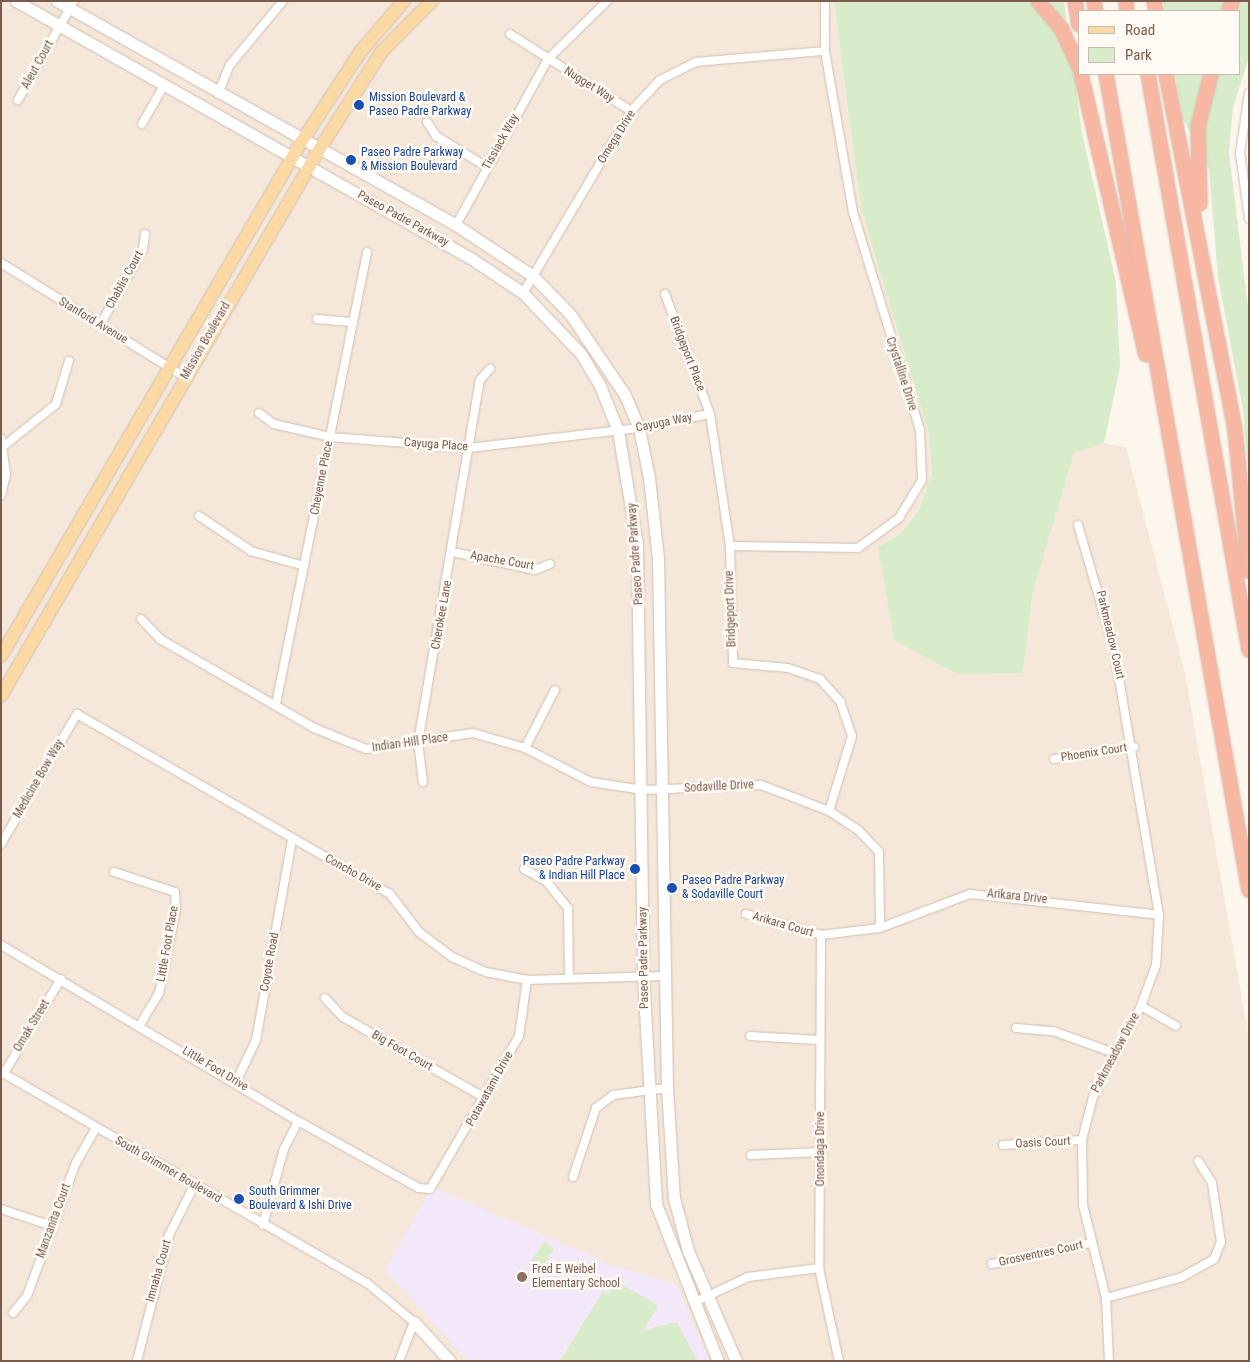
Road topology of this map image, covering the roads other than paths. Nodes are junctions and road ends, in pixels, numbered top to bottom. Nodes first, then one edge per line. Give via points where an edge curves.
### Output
1 (16, 1) edge
2 (57, 1) edge
3 (283, 1) edge
4 (404, 1) edge
5 (432, 1) edge
6 (607, 1) edge
7 (825, 1) edge
8 (1038, 1) edge
9 (1075, 1) edge
10 (72, 5) edge
11 (1078, 19) edge
12 (58, 29) junction
13 (510, 34) dead end
14 (825, 52) junction
15 (548, 58) junction
16 (1078, 65) edge
17 (1081, 75) edge
18 (1087, 75) edge
19 (1106, 75) edge
20 (1148, 75) edge
21 (1166, 75) edge
22 (1211, 75) edge
23 (163, 87) junction
24 (1249, 93) edge
25 (218, 94) junction
26 (18, 100) dead end
27 (631, 111) junction
28 (428, 122) dead end
29 (142, 124) dead end
30 (302, 141) junction
31 (319, 150) junction
32 (292, 158) junction
33 (308, 166) junction
34 (487, 167) junction
35 (1108, 195) junction
36 (1249, 218) edge
37 (456, 225) junction
38 (145, 234) dead end
39 (367, 252) dead end
40 (1, 263) edge
41 (533, 276) junction
42 (1211, 292) junction
43 (523, 293) junction
44 (665, 294) dead end
45 (317, 318) dead end
46 (353, 322) junction
47 (100, 325) junction
48 (69, 361) dead end
49 (168, 366) junction
50 (490, 370) dead end
51 (185, 377) junction
52 (258, 413) dead end
53 (710, 414) junction
54 (638, 428) junction
55 (618, 431) junction
56 (330, 437) junction
57 (3, 442) edge
58 (469, 448) junction
59 (1174, 469) junction
60 (1, 495) edge
61 (199, 516) dead end
62 (1078, 525) dead end
63 (730, 546) junction
64 (454, 552) junction
65 (550, 564) dead end
66 (304, 566) junction
67 (1249, 571) edge
68 (141, 619) dead end
69 (1249, 648) edge
70 (1, 656) edge
71 (555, 690) dead end
72 (1, 696) edge
73 (276, 704) junction
74 (78, 714) joint
75 (418, 742) junction
76 (1134, 747) junction
77 (525, 748) junction
78 (1054, 760) dead end
79 (423, 782) dead end
80 (643, 790) junction
81 (662, 790) junction
82 (829, 811) junction
83 (292, 839) junction
84 (1, 844) edge
85 (524, 870) dead end
86 (114, 872) dead end
87 (1249, 891) edge
88 (746, 914) dead end
89 (1159, 915) junction
90 (880, 928) junction
91 (821, 935) junction
92 (1, 945) edge
93 (643, 976) junction
94 (664, 976) junction
95 (569, 977) junction
96 (61, 979) junction
97 (527, 980) junction
98 (325, 998) dead end
99 (1141, 1006) junction
100 (140, 1025) junction
101 (1176, 1026) dead end
102 (1016, 1028) dead end
103 (750, 1036) dead end
104 (818, 1040) junction
105 (1114, 1053) junction
106 (3, 1072) edge
107 (236, 1082) junction
108 (667, 1088) junction
109 (647, 1089) junction
110 (485, 1098) junction
111 (298, 1121) junction
112 (96, 1128) junction
113 (1082, 1140) junction
114 (1003, 1145) dead end
115 (822, 1152) junction
116 (751, 1155) dead end
117 (1198, 1161) dead end
118 (573, 1176) dead end
119 (194, 1186) junction
120 (430, 1189) joint
121 (1, 1209) edge
122 (263, 1225) junction
123 (52, 1226) junction
124 (1090, 1243) junction
125 (992, 1264) dead end
126 (819, 1268) junction
127 (709, 1296) junction
128 (1106, 1298) junction
129 (695, 1302) junction
130 (13, 1313) dead end
131 (414, 1322) junction
132 (137, 1361) edge
133 (399, 1361) edge
134 (450, 1361) edge
135 (718, 1361) edge
136 (736, 1361) edge
137 (840, 1361) edge
138 (1109, 1361) edge

1 - 12 main road, Paseo Padre Parkway
2 - 10 main road, Paseo Padre Parkway
3 - 25 street via 230,65
4 - 30 main road, Mission Boulevard via 361,51
5 - 31 main road, Mission Boulevard via 382,51
6 - 15 street, Tissiack Way
7 - 14 street, Crystalline Drive
8 - 16 highway via 1062,30
9 - 11 highway
10 - 12 street, Aleut Court
10 - 25 main road, Paseo Padre Parkway
12 - 23 main road, Paseo Padre Parkway
12 - 26 street, Aleut Court
13 - 15 street, Nugget Way
14 - 27 street, Omega Drive via 696,62 660,80
14 - 63 street, Crystalline Drive via 853,212 920,430 922,480 899,518 858,548
15 - 27 street, Nugget Way
15 - 34 street, Tissiack Way
17 - 35 highway
18 - 35 highway
19 - 59 highway
20 - 69 highway
21 - 42 highway
22 - 42 highway via 1196,153
23 - 29 street
23 - 32 main road, Paseo Padre Parkway
24 - 36 street via 1240,153
25 - 30 main road, Paseo Padre Parkway
27 - 41 street, Omega Drive
28 - 34 street via 436,136
30 - 31 main road, Paseo Padre Parkway
30 - 32 main road, Mission Boulevard
31 - 33 main road, Mission Boulevard
31 - 37 main road, Paseo Padre Parkway
32 - 33 main road, Paseo Padre Parkway
32 - 49 main road, Mission Boulevard
33 - 43 main road, Paseo Padre Parkway via 446,243
33 - 51 main road, Mission Boulevard
34 - 37 street, Tissiack Way
35 - 59 highway
37 - 41 main road, Paseo Padre Parkway
38 - 47 street, Chablis Court via 143,249
39 - 46 street, Cheyenne Place
40 - 47 street, Stanford Avenue
41 - 43 street, Omega Drive
41 - 54 main road, Paseo Padre Parkway via 600,353
42 - 67 highway via 1235,430
43 - 55 main road, Paseo Padre Parkway via 581,354
44 - 53 street, Bridgeport Place
45 - 46 street
46 - 56 street, Cheyenne Place
47 - 49 street, Stanford Avenue
48 - 57 street via 56,404
49 - 51 street, Stanford Avenue
49 - 70 main road, Mission Boulevard
50 - 58 street, Cherokee Lane via 480,380
51 - 72 main road, Mission Boulevard
52 - 56 street, Cayuga Place via 274,424
53 - 54 street, Cayuga Way
53 - 63 street, Bridgeport Drive
54 - 55 street, Cayuga Way
54 - 81 main road, Paseo Padre Parkway via 658,558
55 - 58 street, Cayuga Place
55 - 80 main road, Paseo Padre Parkway via 638,544
56 - 58 street, Cayuga Place
56 - 66 street, Cheyenne Place
57 - 60 street
58 - 64 street, Cherokee Lane
59 - 87 highway
61 - 66 street via 251,551
62 - 76 street, Parkmeadow Court via 1094,569
63 - 82 street, Bridgeport Drive via 733,663 788,668 820,679 840,701 852,736
64 - 65 street, Apache Court via 535,570
64 - 75 street, Cherokee Lane
66 - 73 street, Cheyenne Place
68 - 73 street, Indian Hill Place via 160,639
71 - 77 street
73 - 75 street, Indian Hill Place via 314,728 366,749
74 - 83 street, Concho Drive
74 - 84 street, Medicine Bow Way
75 - 77 street, Indian Hill Place via 473,733
75 - 79 street, Cherokee Lane
76 - 78 street, Phoenix Court
76 - 89 street, Parkmeadow Drive
77 - 80 street, Indian Hill Place via 591,782
80 - 81 street, Sodaville Drive
80 - 93 main road, Paseo Padre Parkway
81 - 82 street, Sodaville Drive via 761,785
81 - 94 main road, Paseo Padre Parkway
82 - 90 street, Sodaville Drive via 858,830 879,852
83 - 97 street, Concho Drive via 390,894 419,932 452,957 486,972
83 - 107 street, Coyote Road via 256,1040
85 - 95 street via 561,894 568,908
86 - 100 street, Little Foot Place via 175,892 176,909 159,993
88 - 91 street, Arikara Court
89 - 90 street, Arikara Drive via 970,894
89 - 99 street, Parkmeadow Drive via 1156,965
90 - 91 street, Arikara Drive
91 - 104 street, Onondaga Drive
92 - 96 street, Little Foot Drive
93 - 94 street, Concho Drive
93 - 95 street, Concho Drive
93 - 109 main road, Paseo Padre Parkway
94 - 108 main road, Paseo Padre Parkway
95 - 97 street, Concho Drive
96 - 100 street, Little Foot Drive
96 - 106 street, Omak Street
97 - 110 street, Potawatami Drive via 519,1036
98 - 110 street, Big Foot Court via 343,1017
99 - 101 street
99 - 105 street, Parkmeadow Drive
100 - 107 street, Little Foot Drive
102 - 105 street via 1053,1032
103 - 104 street
104 - 115 street, Onondaga Drive
105 - 113 street, Parkmeadow Drive via 1093,1097
106 - 112 street, South Grimmer Boulevard
107 - 111 street, Little Foot Drive
108 - 109 street
108 - 127 main road, Paseo Padre Parkway via 674,1198 688,1251
109 - 118 street via 613,1095 596,1108
109 - 129 main road, Paseo Padre Parkway via 656,1204
110 - 120 street, Potawatami Drive
111 - 120 street, Little Foot Drive via 419,1188
111 - 122 street via 284,1149
112 - 119 street, South Grimmer Boulevard
112 - 123 street, Manzanita Court via 76,1163
113 - 114 street, Oasis Court
113 - 124 street, Parkmeadow Drive via 1083,1205
115 - 116 street
115 - 126 street, Onondaga Drive
117 - 128 street via 1212,1183 1221,1242 1214,1259 1182,1277
119 - 122 street, South Grimmer Boulevard
119 - 132 street, Imnaha Court via 169,1235
121 - 123 street
122 - 131 street, South Grimmer Boulevard via 367,1282
123 - 130 street, Manzanita Court via 27,1296
124 - 125 street, Grosventres Court
124 - 128 street, Parkmeadow Drive
126 - 127 street via 748,1277
126 - 137 street, Onondaga Drive
127 - 129 street
127 - 136 main road, Paseo Padre Parkway
128 - 138 street, Parkmeadow Drive
129 - 135 main road, Paseo Padre Parkway
131 - 133 street
131 - 134 main road, South Grimmer Boulevard

